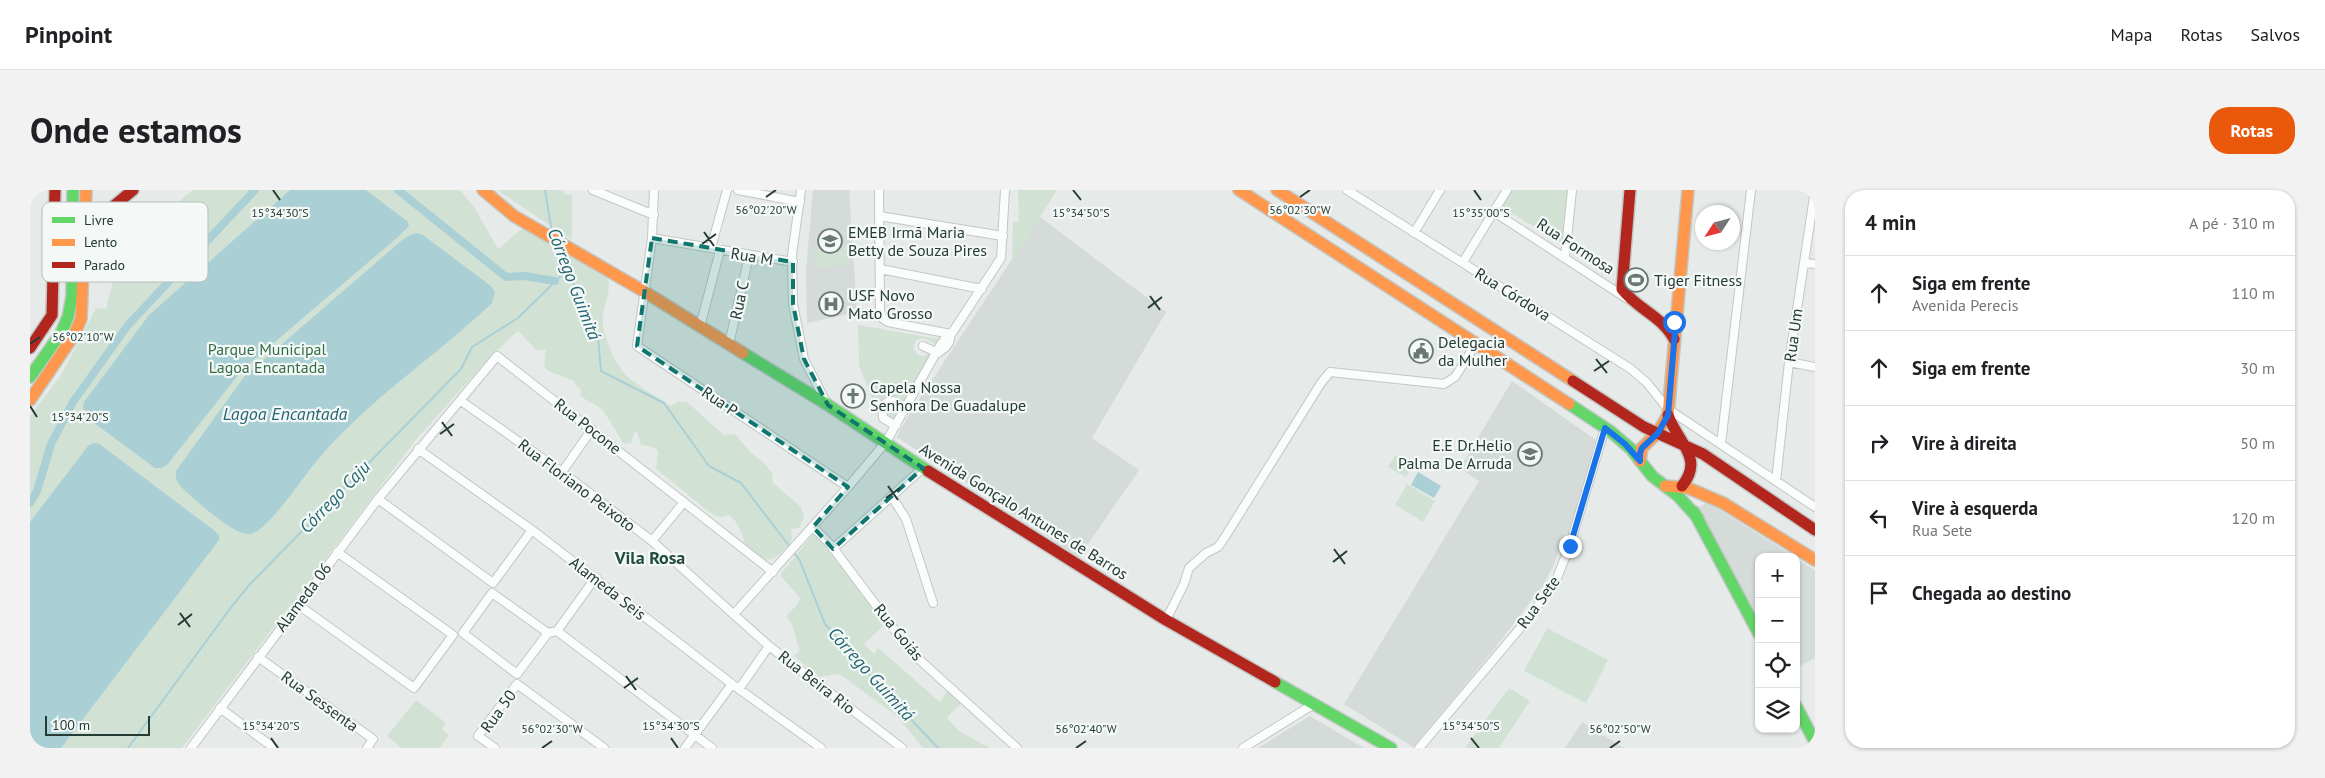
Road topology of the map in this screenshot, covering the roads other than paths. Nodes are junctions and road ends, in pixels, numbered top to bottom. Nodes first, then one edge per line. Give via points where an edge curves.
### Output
1 (133, 190) edge
2 (483, 190) edge
3 (593, 190) edge
4 (654, 190) edge
5 (728, 190) edge
6 (738, 190) edge
7 (801, 190) edge
8 (879, 190) edge
9 (1005, 190) edge
10 (1239, 190) edge
11 (1277, 190) edge
12 (1347, 190) edge
13 (1440, 190) edge
14 (1507, 190) edge
15 (1572, 190) edge
16 (1630, 190) edge
17 (1688, 190) edge
18 (1751, 190) edge
19 (1815, 190) edge
20 (119, 202) edge
21 (800, 202) junction
22 (1494, 212) junction
23 (654, 215) junction
24 (879, 216) junction
25 (1811, 231) edge
26 (1414, 233) junction
27 (1003, 236) junction
28 (652, 238) junction
29 (711, 248) junction
30 (720, 250) junction
31 (749, 256) junction
32 (1565, 258) junction
33 (793, 262) junction
34 (1463, 262) junction
35 (1804, 263) junction
36 (1815, 264) edge
37 (880, 269) junction
38 (53, 282) edge
39 (71, 282) edge
40 (83, 282) edge
41 (1622, 282) junction
42 (1605, 284) junction
43 (982, 289) junction
44 (645, 292) junction
45 (1630, 300) junction
46 (1671, 322) junction
47 (700, 327) junction
48 (951, 335) junction
49 (729, 344) junction
50 (1475, 345) junction
51 (923, 346) dead end
52 (30, 348) edge
53 (938, 354) junction
54 (1789, 362) junction
55 (1815, 367) edge
56 (30, 377) edge
57 (32, 395) edge
58 (461, 401) junction
59 (828, 406) junction
60 (905, 410) junction
61 (1668, 412) junction
62 (896, 426) junction
63 (1605, 428) junction
64 (592, 429) junction
65 (1657, 433) junction
66 (886, 442) junction
67 (1684, 444) junction
68 (1720, 444) junction
69 (418, 448) junction
70 (1640, 461) junction
71 (923, 468) junction
72 (562, 472) junction
73 (1776, 481) junction
74 (1665, 486) junction
75 (1681, 486) junction
76 (848, 487) junction
77 (892, 497) junction
78 (378, 499) junction
79 (684, 502) junction
80 (1815, 507) edge
81 (1698, 518) junction
82 (813, 527) junction
83 (532, 530) junction
84 (1815, 530) edge
85 (652, 541) junction
86 (833, 549) junction
87 (337, 552) junction
88 (1815, 560) edge
89 (773, 572) junction
90 (596, 578) junction
91 (933, 603) dead end
92 (297, 604) junction
93 (734, 614) junction
94 (1166, 620) junction
95 (1755, 626) edge
96 (557, 630) junction
97 (548, 633) junction
98 (769, 646) junction
99 (258, 657) junction
100 (732, 684) junction
101 (739, 689) junction
102 (1314, 704) junction
103 (220, 708) junction
104 (1800, 714) edge
105 (695, 735) junction
106 (1815, 742) edge
107 (191, 748) edge
108 (274, 748) edge
109 (367, 748) edge
110 (495, 748) edge
111 (604, 748) edge
112 (685, 748) edge
113 (712, 748) edge
114 (820, 748) edge
115 (902, 748) edge
116 (1017, 748) edge
117 (1243, 748) edge
118 (1391, 748) edge
119 (1418, 748) edge

1 - 20 main road
2 - 44 main road, Avenida Gonçalo Antunes de Barros via 534,229
3 - 23 street
4 - 23 street
5 - 29 street
6 - 21 street
7 - 21 street
8 - 24 street
9 - 27 street
10 - 50 main road
11 - 65 main road
12 - 26 street, Rua Córdova
13 - 26 street
14 - 22 street
15 - 32 street
16 - 41 main road
17 - 46 main road
18 - 68 street
19 - 25 street, Rua Um
21 - 33 street
22 - 32 street, Rua Formosa
22 - 34 street
23 - 28 street
24 - 27 street
24 - 37 street
25 - 35 street, Rua Um
26 - 34 street, Rua Córdova
27 - 43 street via 1001,258
28 - 29 street, Rua M
28 - 44 street
29 - 30 street, Rua M
30 - 31 street, Rua M
30 - 47 street
31 - 33 street, Rua M
31 - 49 street, Rua C
32 - 42 street, Rua Formosa
33 - 59 street via 793,304 804,359
34 - 61 street, Rua Córdova via 1631,369 1647,383
35 - 36 street
35 - 54 street, Rua Um
37 - 43 street
37 - 48 street via 880,311 885,320
38 - 52 main road via 52,315
39 - 56 main road via 70,311 61,333
40 - 57 main road via 81,319 74,335
41 - 42 street
41 - 45 main road via 1622,289
42 - 45 street, Rua Formosa
43 - 48 street
44 - 47 main road, Avenida Gonçalo Antunes de Barros
44 - 76 street, Rua P via 637,346
45 - 46 main road, Rua Formosa
46 - 61 main road via 1674,340
47 - 49 main road, Avenida Gonçalo Antunes de Barros
48 - 53 street via 946,347
49 - 59 main road, Avenida Gonçalo Antunes de Barros
50 - 63 main road
50 - 94 street via 1455,377 1444,384 1330,372 1218,547 1189,568
51 - 53 street
53 - 60 street
54 - 55 street
54 - 73 street, Rua Um
58 - 64 street, Rua Pocone via 497,356
58 - 69 street, Rua Pocone
58 - 72 street, Rua Floriano Peixoto
59 - 66 main road, Avenida Gonçalo Antunes de Barros
60 - 62 street
60 - 62 street via 894,401 882,407 883,418
61 - 65 main road
61 - 67 main road via 1671,426
61 - 68 street, Rua Córdova
62 - 66 street
63 - 70 main road
63 - 119 street, Rua Sete via 1570,546 1557,578 1532,614
64 - 72 street
64 - 79 street, Rua Pocone
65 - 67 main road
65 - 70 main road via 1642,448
66 - 71 main road, Avenida Gonçalo Antunes de Barros
66 - 76 street
67 - 75 main road via 1693,469 1691,477
67 - 84 main road via 1704,454
68 - 73 street, Rua Córdova
69 - 78 street, Alameda 06
69 - 83 street, Alameda Seis
70 - 74 main road
71 - 77 street
71 - 94 main road, Avenida Gonçalo Antunes de Barros
72 - 85 street, Rua Floriano Peixoto
73 - 80 street, Rua Córdova
74 - 75 main road
74 - 81 main road
75 - 81 main road
75 - 88 main road via 1715,500
76 - 82 street
77 - 86 street
77 - 91 street via 906,519
78 - 83 street via 493,583
78 - 87 street, Alameda 06
79 - 85 street
79 - 89 street, Rua Pocone
81 - 95 main road
82 - 86 street, Rua Goiás
82 - 89 street
83 - 90 street, Alameda Seis
85 - 93 street, Rua Floriano Peixoto
86 - 116 street, Rua Goiás via 912,653
87 - 92 street, Alameda 06
87 - 92 street via 453,635 414,688
89 - 93 street
90 - 96 street
90 - 100 street, Alameda Seis
92 - 99 street, Alameda 06
93 - 98 street, Rua Beira Rio
94 - 102 main road, Avenida Gonçalo Antunes de Barros
96 - 97 street
96 - 105 street
97 - 97 street via 492,593 463,633 517,674
98 - 101 street
98 - 115 street, Rua Beira Rio
99 - 103 street, Alameda 06
99 - 109 street, Rua Sessenta via 373,739
100 - 101 street, Alameda Seis
100 - 105 street
101 - 114 street
102 - 117 street
102 - 118 main road, Avenida Gonçalo Antunes de Barros
103 - 107 street, Alameda 06
103 - 108 street
104 - 106 main road
105 - 112 street
105 - 113 street
110 - 111 street, Rua 50 via 478,736 517,684

